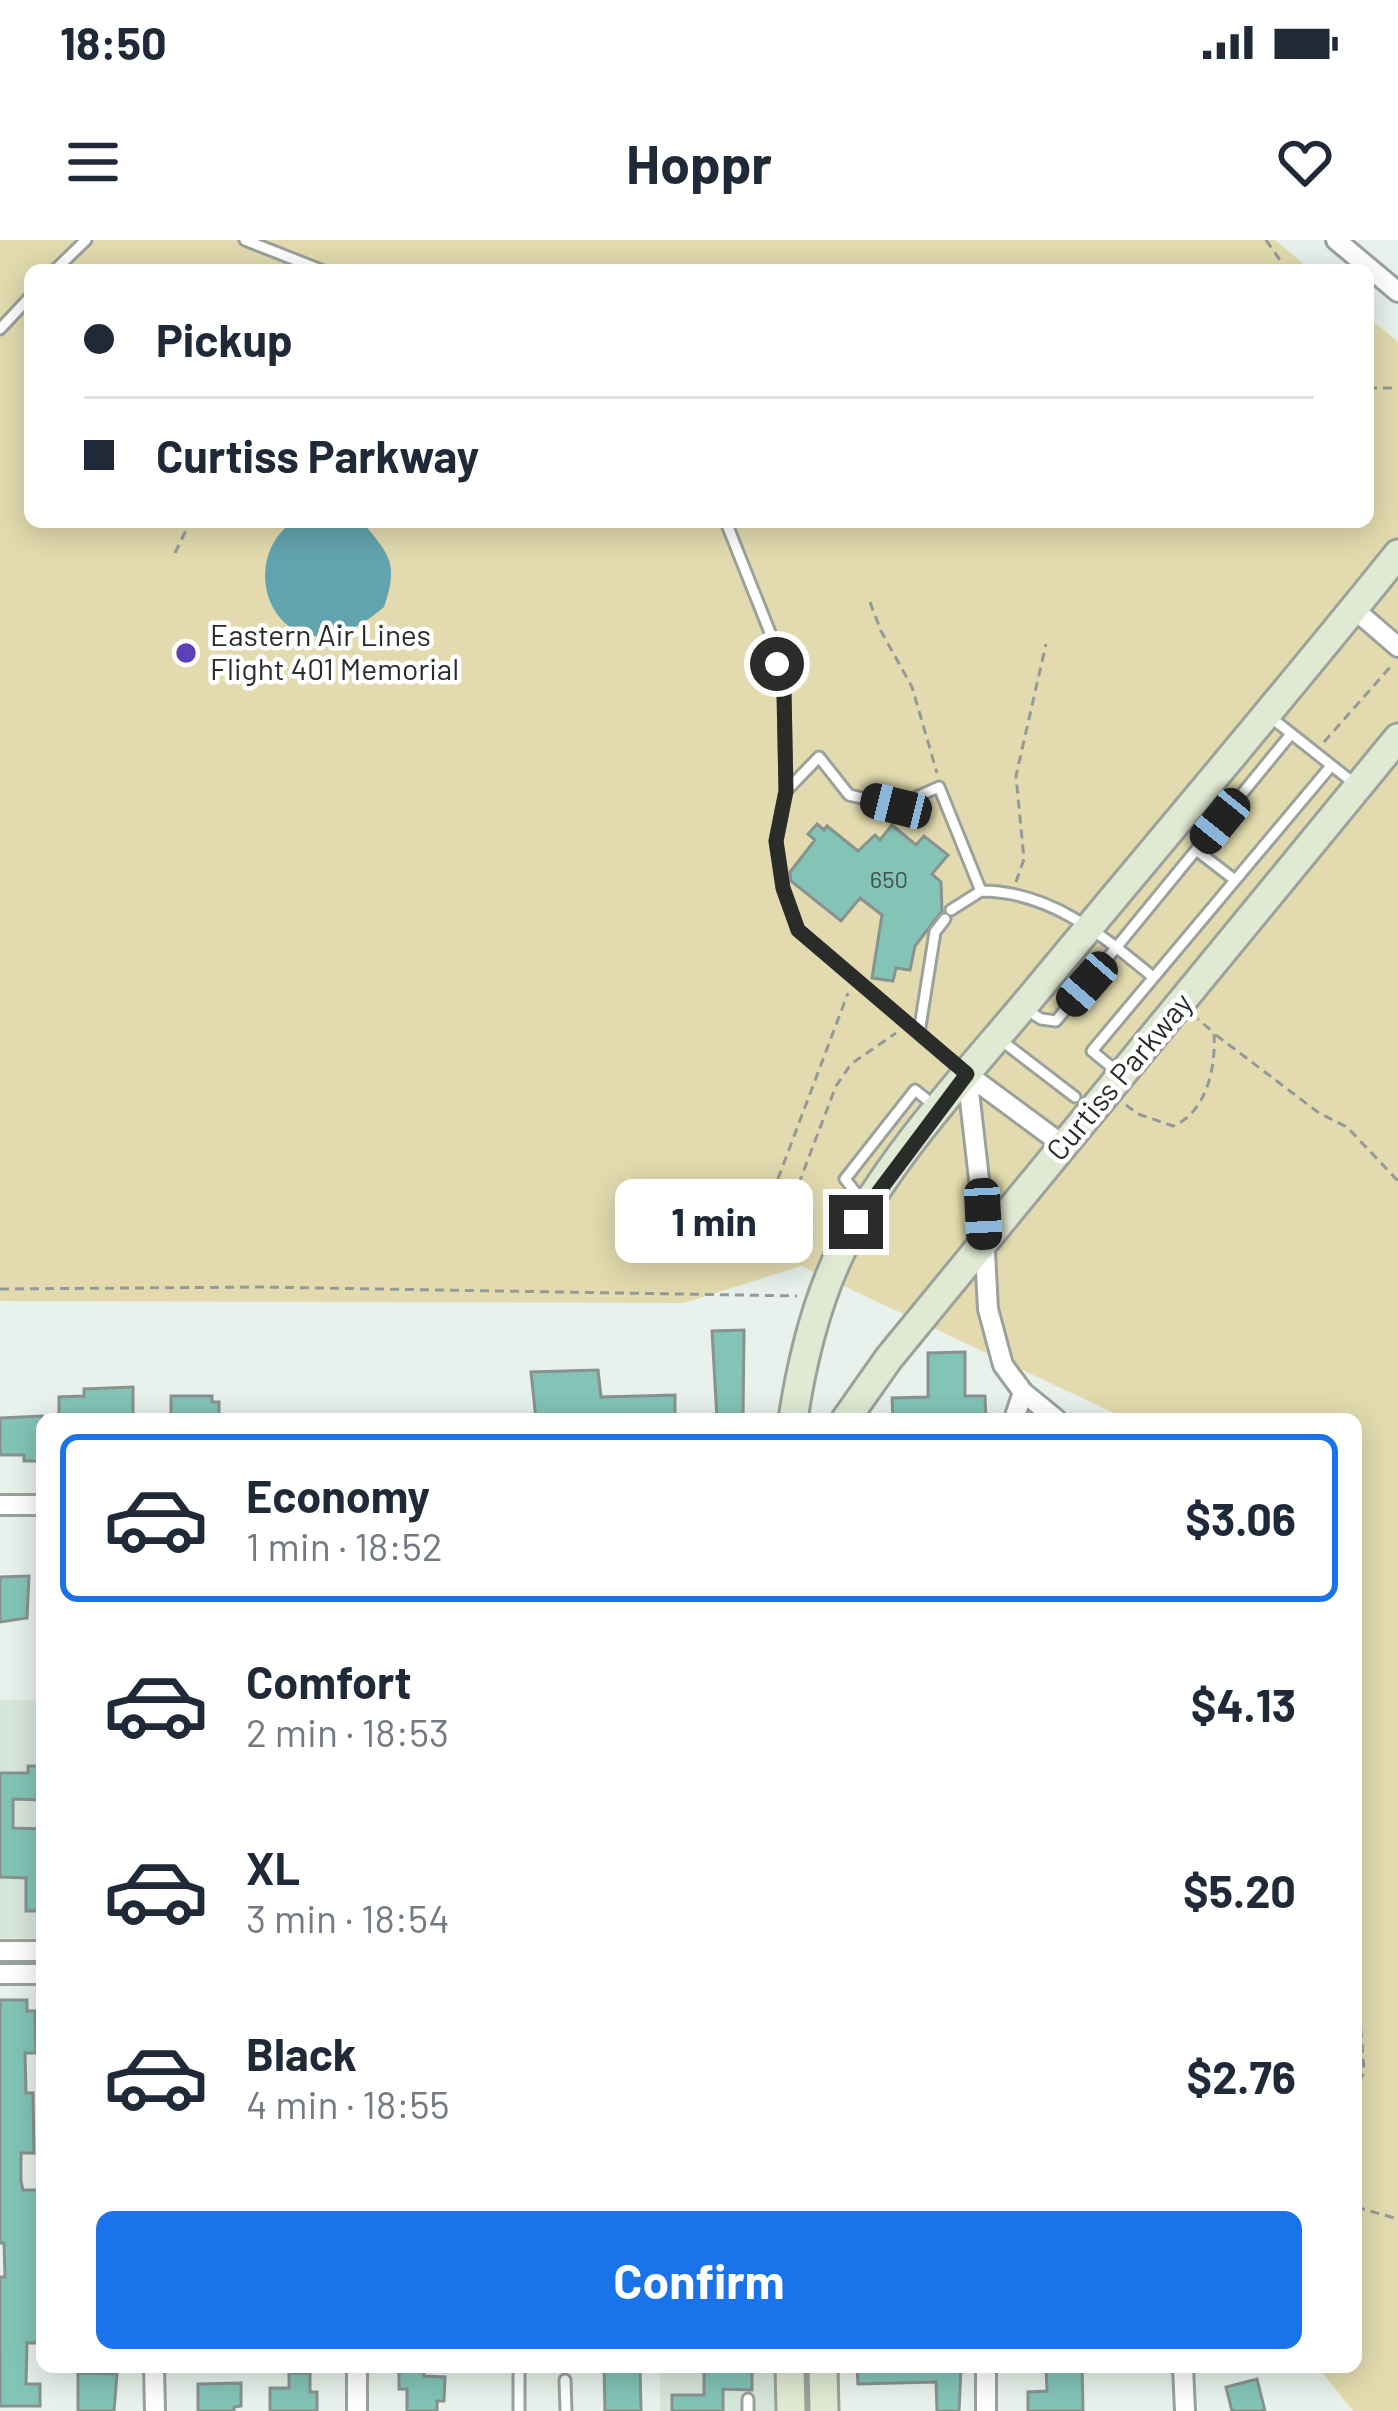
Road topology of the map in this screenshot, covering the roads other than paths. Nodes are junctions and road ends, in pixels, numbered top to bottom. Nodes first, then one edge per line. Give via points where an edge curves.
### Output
1 (86, 240) edge
2 (245, 240) edge
3 (286, 240) edge
4 (1336, 240) edge
5 (285, 256) junction
6 (61, 264) edge
7 (306, 264) edge
8 (1365, 264) edge
9 (1374, 272) edge
10 (1398, 292) edge
11 (24, 303) edge
12 (0, 328) edge
13 (728, 528) edge
14 (1398, 554) edge
15 (1354, 609) junction
16 (1398, 647) edge
17 (1267, 714) junction
18 (1291, 734) junction
19 (1398, 738) edge
20 (1331, 766) junction
21 (1359, 788) junction
22 (786, 791) junction
23 (1196, 850) junction
24 (1235, 880) junction
25 (981, 891) junction
26 (1089, 927) junction
27 (1118, 948) junction
28 (1153, 977) junction
29 (1023, 1007) junction
30 (919, 1034) junction
31 (998, 1038) junction
32 (967, 1074) junction
33 (1122, 1088) junction
34 (1075, 1097) dead end
35 (1063, 1145) junction
36 (984, 1241) junction
37 (1023, 1392) junction
38 (794, 1413) edge
39 (850, 1413) edge
40 (1016, 1413) edge
41 (1049, 1413) edge
42 (0, 1505) edge
43 (36, 1505) edge
44 (0, 1951) edge
45 (36, 1951) edge
46 (0, 1974) edge
47 (36, 1974) edge
48 (154, 2373) edge
49 (357, 2373) edge
50 (519, 2373) edge
51 (790, 2373) edge
52 (823, 2373) edge
53 (986, 2373) edge
54 (1183, 2373) edge
55 (565, 2380) dead end
56 (155, 2411) edge
57 (357, 2411) edge
58 (519, 2411) edge
59 (566, 2411) edge
60 (791, 2411) edge
61 (824, 2411) edge
62 (986, 2411) edge
63 (1185, 2411) edge

1 - 6 lane
2 - 5 lane
3 - 5 lane
4 - 8 street
5 - 7 lane
9 - 10 street
11 - 12 lane
13 - 22 lane via 784,692
14 - 15 main road
15 - 16 street
15 - 17 main road
17 - 18 lane
17 - 26 main road
18 - 20 lane
18 - 23 lane
19 - 21 main road, Curtiss Parkway
20 - 21 lane
20 - 24 lane
21 - 33 main road, Curtiss Parkway via 1181,1003
22 - 25 lane via 820,757 848,795 896,806 939,787
22 - 30 lane via 776,841 798,930
23 - 24 lane
23 - 27 lane
24 - 28 lane
25 - 26 lane via 1012,892
25 - 30 lane via 935,932
26 - 27 lane
26 - 29 main road
27 - 28 lane
27 - 29 lane via 1056,1021
28 - 33 lane via 1092,1051
29 - 31 main road
30 - 32 lane
31 - 32 main road
31 - 34 lane
32 - 35 street
32 - 36 street
32 - 38 main road via 841,1251 808,1342
33 - 35 main road, Curtiss Parkway
35 - 36 main road, Curtiss Parkway
36 - 37 street via 988,1309 1003,1364
36 - 39 main road, Curtiss Parkway
37 - 40 street
37 - 41 street
42 - 43 street
44 - 45 street
46 - 47 street
48 - 56 street
49 - 57 street
50 - 58 lane
51 - 60 main road
52 - 61 main road
53 - 62 street
54 - 63 street
55 - 59 lane

